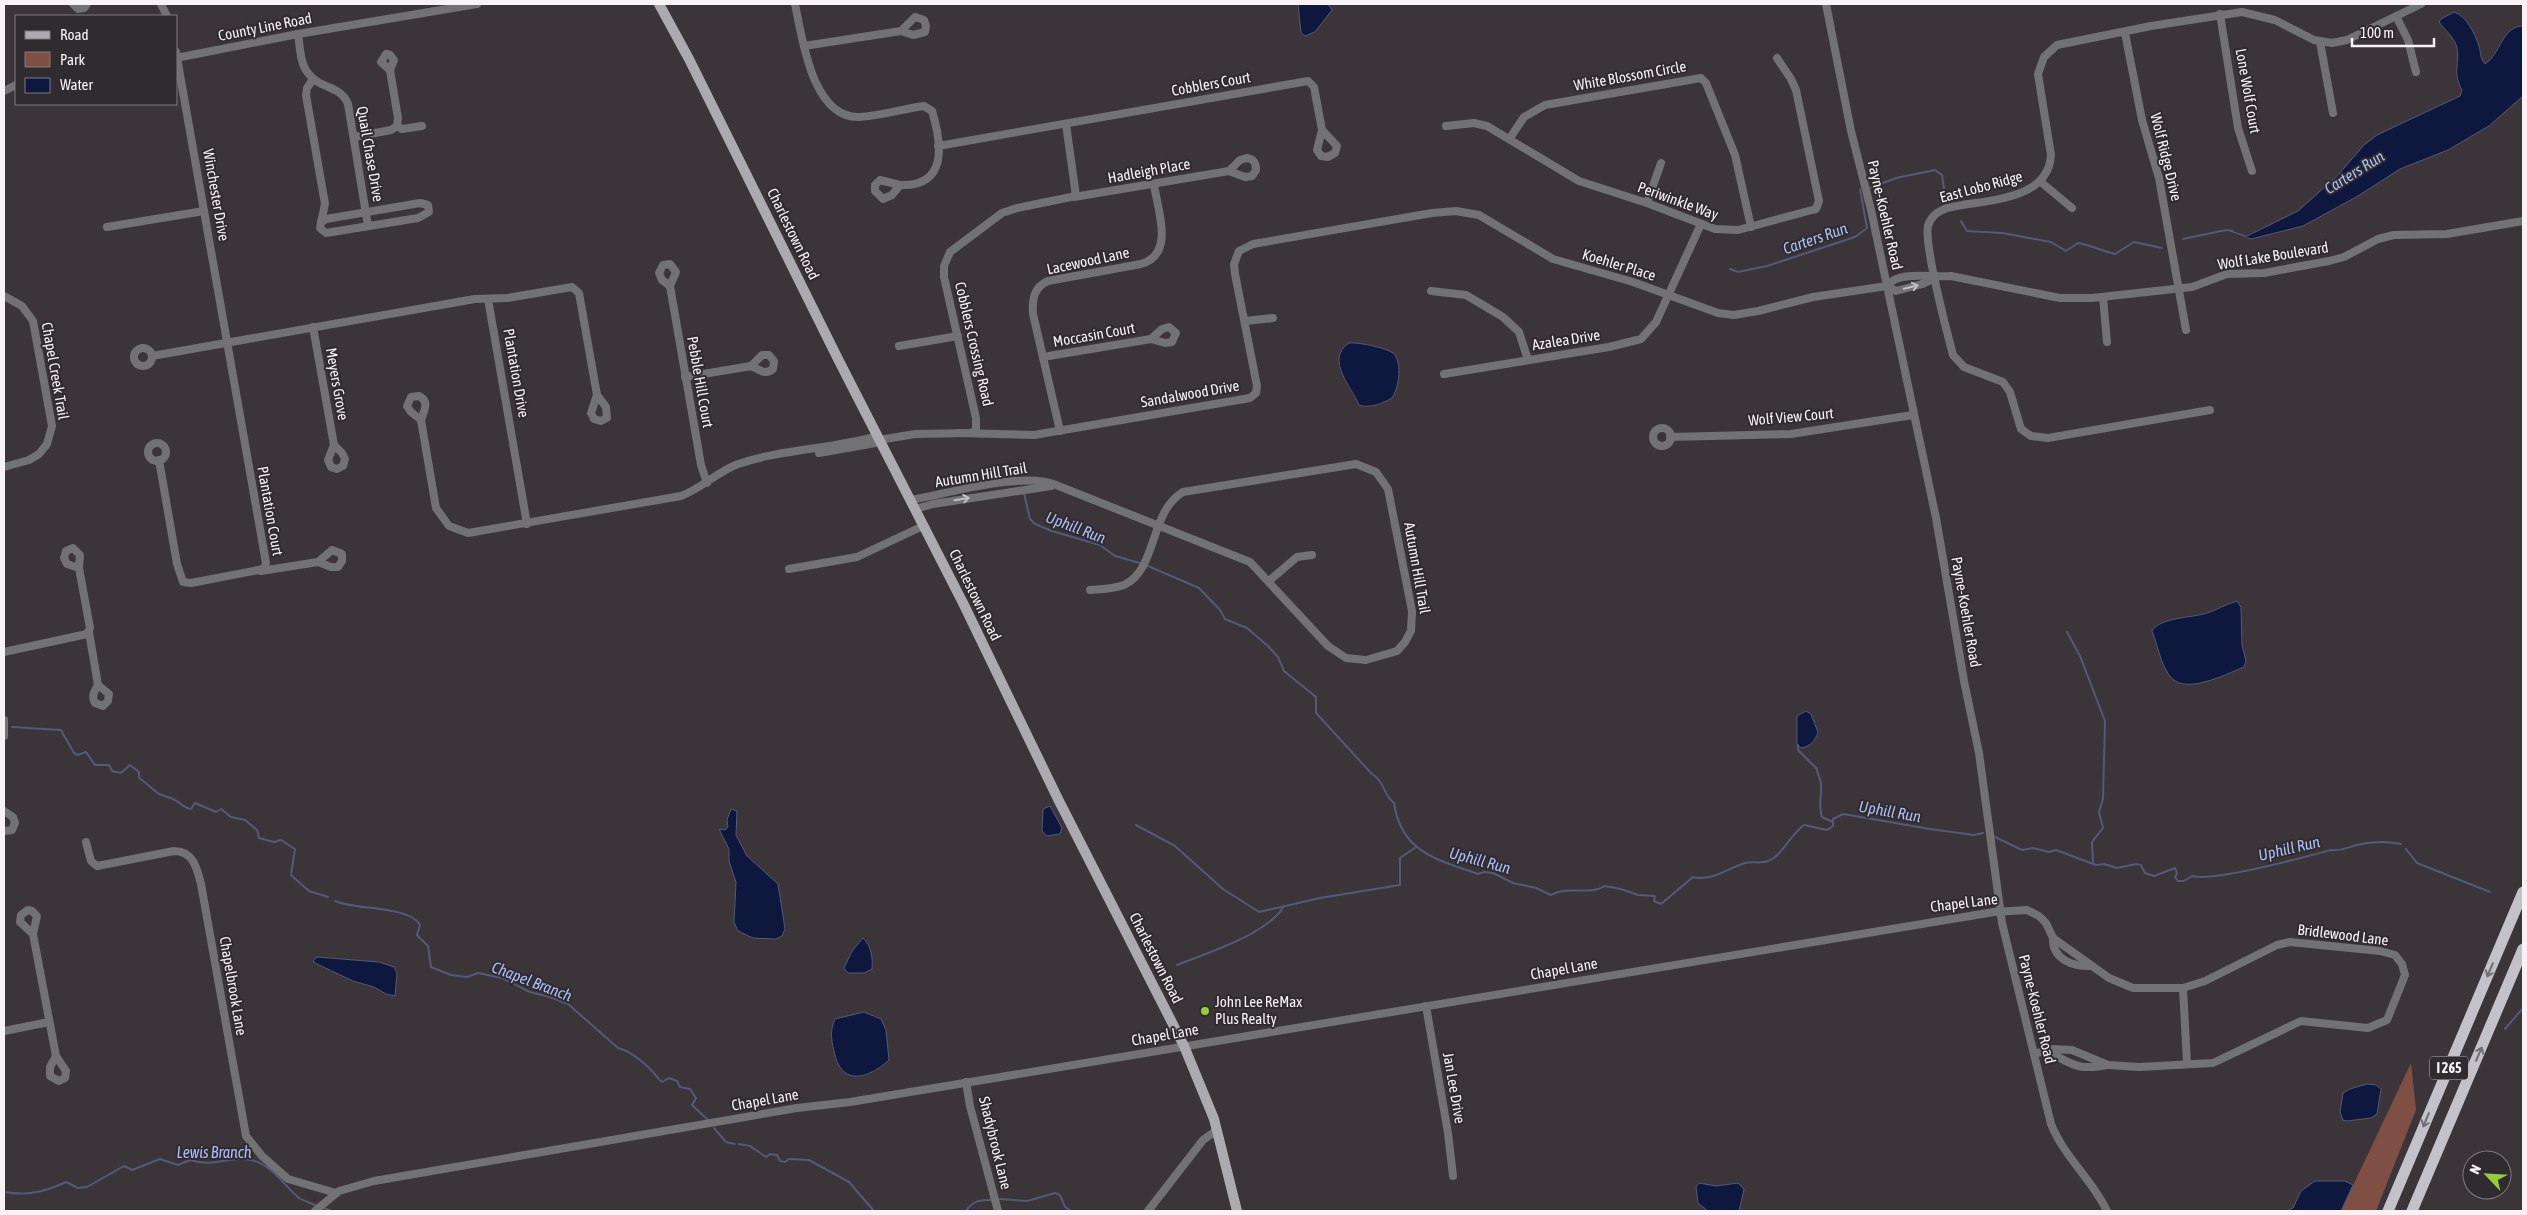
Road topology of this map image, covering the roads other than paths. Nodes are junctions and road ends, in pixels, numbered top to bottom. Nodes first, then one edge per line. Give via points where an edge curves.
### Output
1 (73, 4) edge
2 (87, 4) edge
3 (477, 4) edge
4 (659, 4) edge
5 (795, 4) edge
6 (1826, 4) edge
7 (2421, 4) edge
8 (2220, 14) junction
9 (2396, 16) junction
10 (901, 31) dead end
11 (2125, 33) junction
12 (298, 34) junction
13 (2320, 42) junction
14 (804, 46) junction
15 (178, 56) edge
16 (1777, 58) dead end
17 (178, 62) edge
18 (390, 70) dead end
19 (2416, 72) dead end
20 (313, 79) junction
21 (2333, 113) dead end
22 (1066, 124) junction
23 (397, 126) junction
24 (422, 126) dead end
25 (1446, 126) dead end
26 (1322, 130) dead end
27 (354, 137) junction
28 (1510, 138) junction
29 (938, 146) junction
30 (1661, 163) dead end
31 (1229, 171) dead end
32 (2252, 171) dead end
33 (2041, 182) junction
34 (1154, 184) junction
35 (900, 185) dead end
36 (1074, 197) junction
37 (1648, 203) junction
38 (2072, 208) dead end
39 (204, 211) junction
40 (366, 212) junction
41 (2523, 221) edge
42 (321, 222) junction
43 (1701, 224) junction
44 (368, 226) junction
45 (107, 227) dead end
46 (1751, 227) junction
47 (1352, 228) joint
48 (1936, 278) junction
49 (670, 286) dead end
50 (1887, 286) junction
51 (2179, 289) junction
52 (1431, 291) dead end
53 (1668, 295) junction
54 (4, 296) edge
55 (2103, 297) junction
56 (488, 299) junction
57 (1273, 318) dead end
58 (1245, 321) junction
59 (313, 327) junction
60 (2186, 330) dead end
61 (958, 336) junction
62 (1151, 339) dead end
63 (227, 342) junction
64 (2107, 342) dead end
65 (900, 346) dead end
66 (152, 356) dead end
67 (1043, 357) junction
68 (1528, 360) junction
69 (751, 366) dead end
70 (1444, 374) dead end
71 (685, 377) junction
72 (597, 395) dead end
73 (2210, 410) dead end
74 (1913, 415) junction
75 (421, 420) dead end
76 (1060, 431) junction
77 (958, 433) junction
78 (1670, 437) dead end
79 (879, 440) junction
80 (334, 446) dead end
81 (159, 460) dead end
82 (4, 466) edge
83 (707, 482) junction
84 (912, 504) junction
85 (527, 524) junction
86 (1159, 525) junction
87 (923, 526) junction
88 (1312, 555) dead end
89 (318, 562) dead end
90 (79, 568) dead end
91 (790, 568) dead end
92 (261, 570) junction
93 (1269, 581) junction
94 (1090, 590) dead end
95 (90, 632) junction
96 (4, 652) edge
97 (98, 685) dead end
98 (4, 720) edge
99 (4, 736) edge
100 (4, 811) edge
101 (4, 831) edge
102 (86, 842) dead end
103 (2523, 892) edge
104 (2027, 910) joint
105 (2000, 912) junction
106 (33, 934) dead end
107 (2523, 949) edge
108 (2183, 988) junction
109 (1426, 1006) junction
110 (49, 1022) junction
111 (4, 1031) edge
112 (1184, 1046) junction
113 (2046, 1051) junction
114 (2034, 1054) junction
115 (56, 1056) dead end
116 (2187, 1063) junction
117 (2108, 1065) junction
118 (966, 1082) junction
119 (1217, 1130) junction
120 (1453, 1176) dead end
121 (336, 1193) junction
122 (318, 1208) edge
123 (998, 1211) edge
124 (1148, 1211) edge
125 (1237, 1211) edge
126 (2107, 1211) edge
127 (2388, 1211) edge
128 (2412, 1211) edge

1 - 2 street via 78,9
3 - 12 street, County Line Road
4 - 79 main road, Charlestown Road via 690,59
5 - 14 street
6 - 50 street, Payne-Koehler Road via 1850,131
7 - 9 street, East Lobo Ridge
8 - 11 street, East Lobo Ridge
8 - 13 street, East Lobo Ridge via 2242,12 2269,17
8 - 32 street, Lone Wolf Court via 2238,128
9 - 13 street, East Lobo Ridge via 2348,40 2332,44
9 - 19 street via 2408,40
10 - 14 street
11 - 33 street, East Lobo Ridge via 2057,45 2042,60 2038,79 2051,155 2049,168
11 - 51 street, Wolf Ridge Drive via 2141,113 2159,178
12 - 15 street, County Line Road
12 - 20 street via 304,66
13 - 21 street
14 - 29 street via 820,88 835,109 859,117 927,106 933,114
16 - 46 street, Periwinkle Way via 1796,90 1819,202 1816,209
17 - 39 street, Winchester Drive
18 - 23 street
20 - 27 street, Quail Chase Drive via 346,99
20 - 42 street via 306,95 324,204
22 - 26 street, Cobblers Court via 1308,81 1314,87
22 - 29 street
22 - 36 street via 1077,191
23 - 24 street via 402,129
23 - 27 street
25 - 28 street, Periwinkle Way via 1480,124
27 - 40 street, Quail Chase Drive
28 - 37 street, Periwinkle Way via 1571,178
28 - 46 street, White Blossom Circle via 1524,117 1539,107 1701,78 1706,83 1735,155
29 - 35 street via 939,161 932,175 915,183
30 - 37 street
31 - 34 street, Hadleigh Place
33 - 38 street
33 - 48 street, East Lobo Ridge via 2016,194 1936,213 1928,230
34 - 36 street, Hadleigh Place
34 - 67 street, Lacewood Lane via 1162,240 1154,257 1141,264 1048,281 1036,291 1032,302 1033,314
36 - 61 street, Cobblers Crossing Road via 1006,211 950,252 944,266 944,277
37 - 43 street, Periwinkle Way
39 - 45 street
39 - 63 street, Winchester Drive
40 - 42 street, Quail Chase Drive
40 - 44 street, Quail Chase Drive
40 - 44 street, Quail Chase Drive via 420,203 429,208 423,217
41 - 51 street, Wolf Lake Boulevard via 2446,234 2394,234 2329,261 2264,273 2226,274
42 - 44 street, Quail Chase Drive via 321,230 326,233
43 - 46 street, Periwinkle Way via 1722,231
43 - 53 street, Azalea Drive
47 - 53 street, Koehler Place via 1448,211 1471,213 1553,259
47 - 58 street, Sandalwood Drive via 1252,244 1239,251 1234,264
48 - 50 street, Wolf Lake Boulevard via 1921,275 1895,279
48 - 55 street, Wolf Lake Boulevard via 1957,276 2060,298
48 - 73 street, East Lobo Ridge via 1953,355 1964,367 2003,382 2010,392 2021,429 2031,436 2048,438
49 - 71 street, Pebble Hill Court
50 - 53 street, Koehler Place via 1813,297 1758,312 1734,314 1710,312
50 - 74 street, Payne-Koehler Road
51 - 55 street, Wolf Lake Boulevard
51 - 60 street, Wolf Ridge Drive
52 - 68 street via 1466,295 1503,317 1519,332
53 - 68 street, Azalea Drive via 1653,327 1641,339
54 - 82 street, Chapel Creek Trail via 22,306 33,321 52,426 47,444 39,454
55 - 64 street
56 - 59 street
56 - 72 street via 575,287 579,293
56 - 85 street, Plantation Drive
57 - 58 street
58 - 76 street, Sandalwood Drive via 1257,386 1253,396
59 - 63 street
59 - 80 street, Meyers Grove
61 - 65 street
61 - 77 street, Cobblers Crossing Road via 978,426 974,432
62 - 67 street, Moccasin Court
63 - 66 street
63 - 92 street, Plantation Court via 266,563
67 - 76 street, Lacewood Lane
68 - 70 street, Azalea Drive
69 - 71 street
71 - 83 street, Pebble Hill Court
74 - 78 street, Wolf View Court via 1791,434
74 - 105 street, Payne-Koehler Road via 1936,518 1979,753
75 - 85 street via 434,500 443,521 455,530 468,533
76 - 77 street, Sandalwood Drive via 1028,435
77 - 79 street, Cobblers Crossing Road via 915,434
79 - 83 street via 784,454 736,465
79 - 84 main road, Charlestown Road
81 - 92 street, Plantation Court via 183,582
83 - 85 street via 681,496
84 - 86 street, Autumn Hill Trail via 1018,481 1039,480
84 - 87 main road, Charlestown Road
86 - 93 street, Autumn Hill Trail via 1242,558
86 - 93 street, Autumn Hill Trail via 1173,499 1190,489 1349,464 1363,465 1381,477 1392,505 1412,611 1411,631 1402,647 1391,654 1366,660 1352,660 1340,655
86 - 94 street via 1136,576 1119,587
87 - 91 street via 857,557
87 - 112 main road, Charlestown Road
88 - 93 street via 1297,557
89 - 92 street
90 - 95 street
95 - 96 street via 85,636
95 - 97 street
98 - 99 street
100 - 101 street via 13,817 15,823 12,830
102 - 121 street, Chapelbrook Lane via 90,861 97,866 174,851 190,857 201,884 246,1136 262,1156 288,1179
103 -> 127 highway, I 265
104 - 105 street, Chapel Lane
104 - 108 street, Bridlewood Lane via 2046,923 2053,938 2109,978 2133,988
105 - 109 street, Chapel Lane
105 - 114 street, Payne-Koehler Road
106 - 110 street
128 -> 107 highway, I 265
108 - 116 street
108 - 116 street, Bridlewood Lane via 2290,942 2380,951 2395,956 2405,975 2391,1013 2380,1025 2368,1028 2301,1021 2213,1063
109 - 112 street, Chapel Lane
109 - 120 street, Jan Lee Drive
110 - 111 street
110 - 115 street
112 - 118 street, Chapel Lane
112 - 119 main road, Charlestown Road via 1204,1090
113 - 114 street, Bridlewood Lane
113 - 117 street, Bridlewood Lane via 2072,1050
113 - 117 street, Bridlewood Lane via 2078,1067 2088,1069
114 - 126 street, Payne-Koehler Road via 2055,1134
116 - 117 street, Bridlewood Lane via 2139,1067
118 - 121 street, Chapel Lane via 427,1172 361,1184
118 - 123 street, Shadybrook Lane
119 - 124 street via 1199,1145
119 - 125 main road, Charlestown Road
121 - 122 street, Chapel Lane

